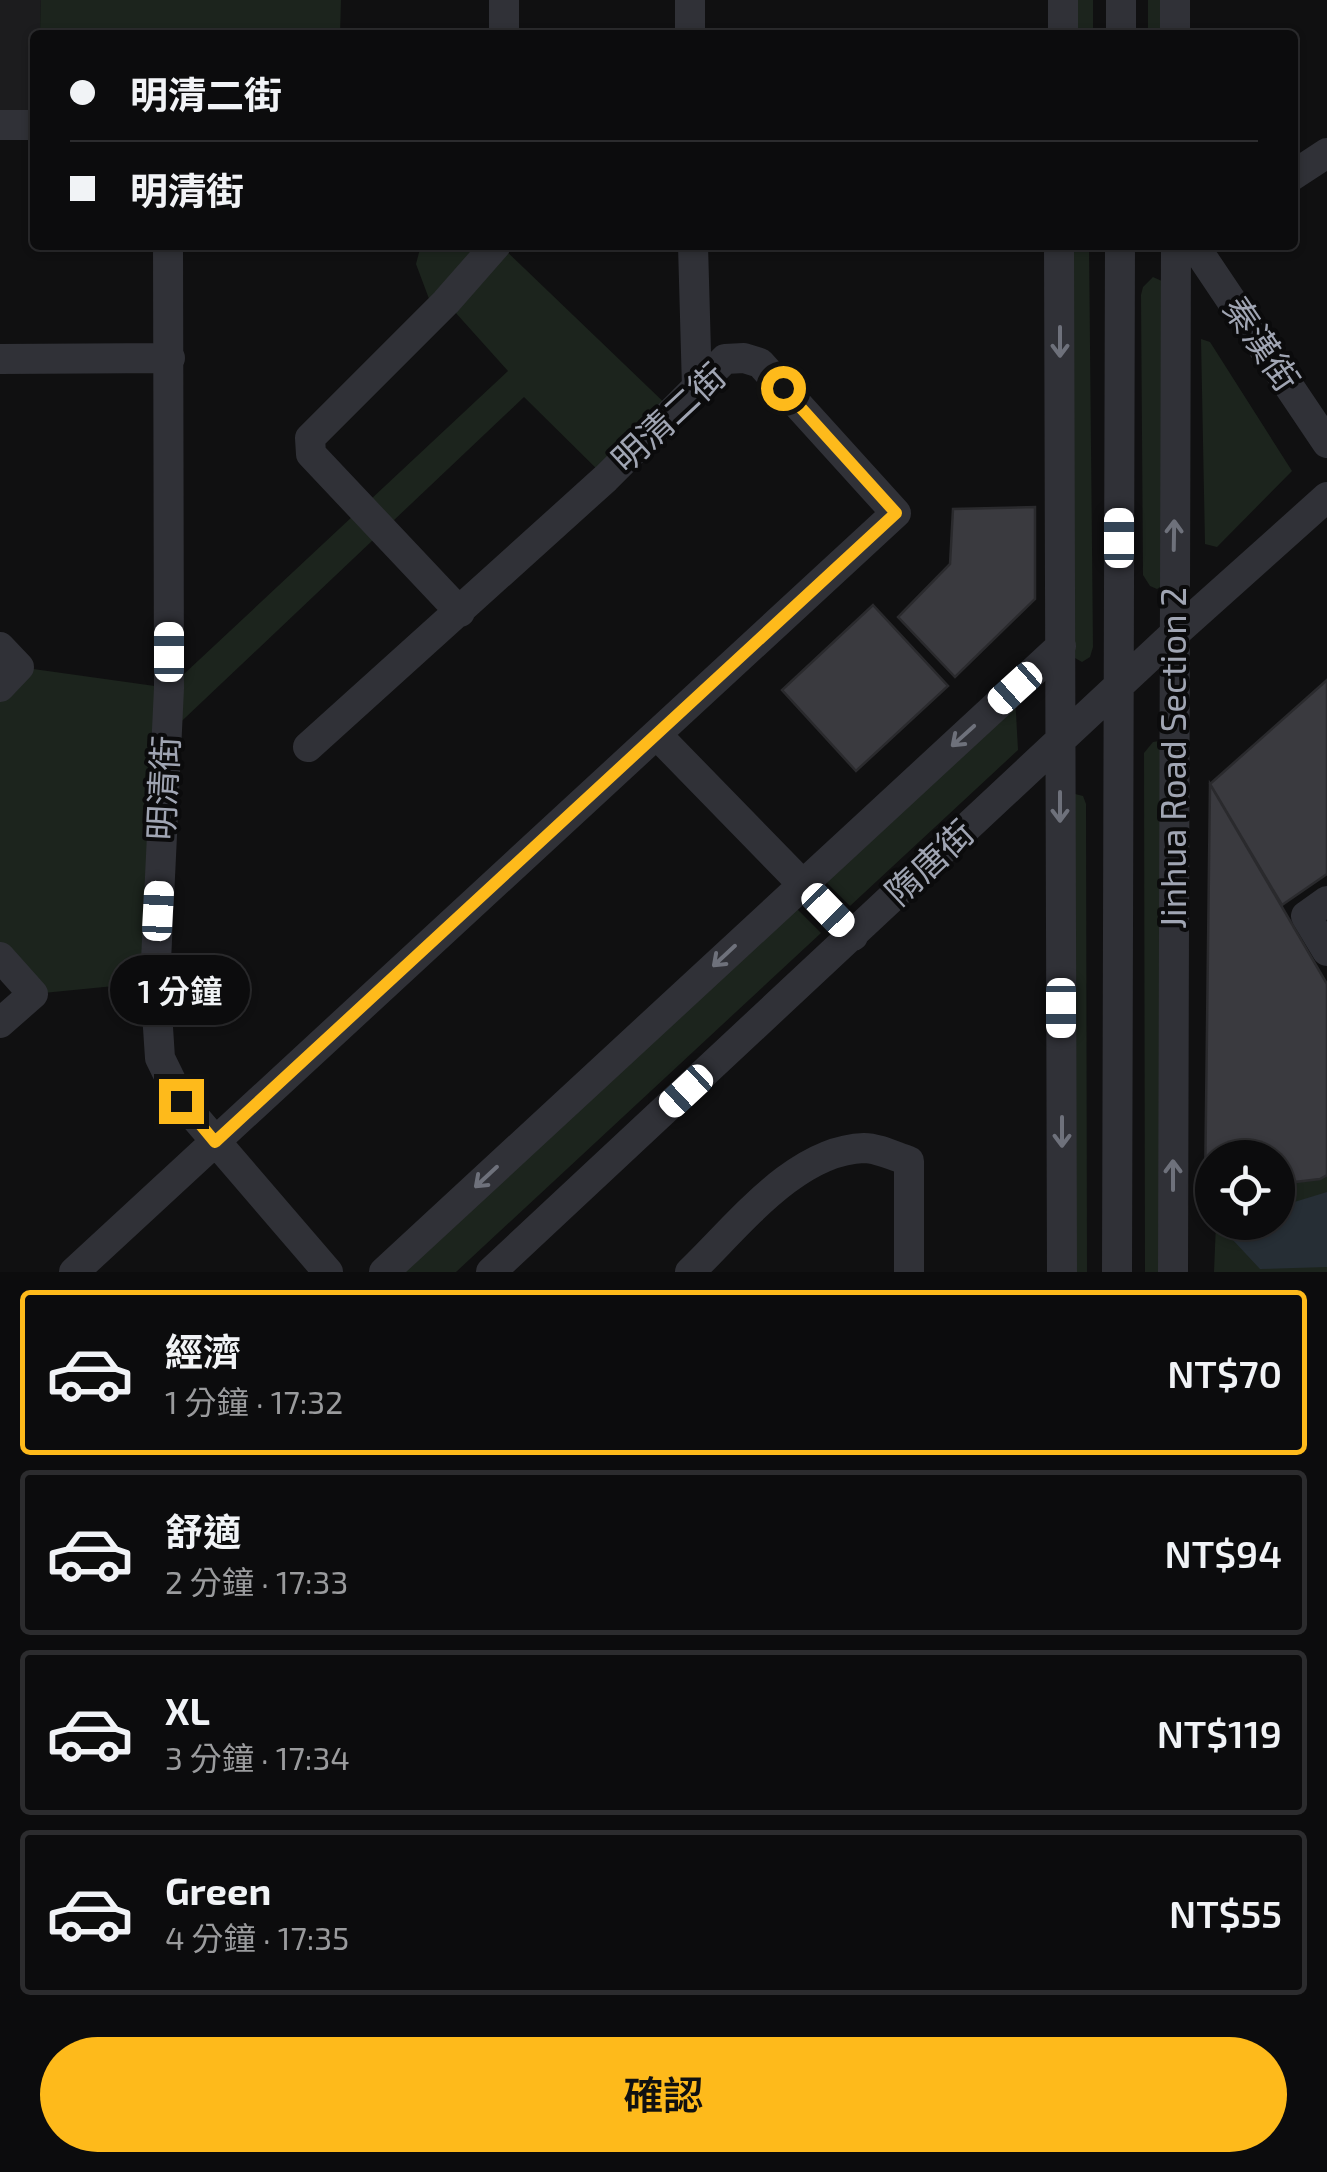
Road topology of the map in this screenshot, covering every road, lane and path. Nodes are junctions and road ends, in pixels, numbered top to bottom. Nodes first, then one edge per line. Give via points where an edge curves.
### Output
1 (504, 0) edge
2 (690, 0) edge
3 (1063, 0) edge
4 (1121, 0) edge
5 (1175, 0) edge
6 (504, 30) edge
7 (690, 30) edge
8 (1063, 30) edge
9 (1121, 30) edge
10 (1175, 30) edge
11 (0, 125) edge
12 (30, 125) edge
13 (1327, 154) edge
14 (1298, 172) edge
15 (168, 250) edge
16 (492, 250) edge
17 (693, 250) edge
18 (1060, 250) edge
19 (1120, 250) edge
20 (1176, 250) edge
21 (1197, 250) edge
22 (170, 358) junction
23 (0, 359) edge
24 (697, 388) junction
25 (1327, 443) edge
26 (1327, 496) edge
27 (460, 612) junction
28 (1173, 635) junction
29 (1061, 646) junction
30 (0, 647) edge
31 (1118, 686) junction
32 (0, 687) edge
33 (658, 736) junction
34 (1062, 738) junction
35 (308, 746) dead end
36 (802, 883) junction
37 (1327, 901) edge
38 (853, 936) junction
39 (1327, 951) edge
40 (0, 958) edge
41 (0, 1022) edge
42 (215, 1142) junction
43 (74, 1272) edge
44 (328, 1272) edge
45 (384, 1272) edge
46 (491, 1272) edge
47 (690, 1272) edge
48 (909, 1272) edge
49 (1062, 1272) edge
50 (1117, 1272) edge
51 (1173, 1272) edge

1 - 6 street
2 - 7 street
3 - 8 street
4 - 9 street
5 - 10 street
11 - 12 street
13 - 14 street
15 - 22 street, 明清街
16 - 27 street via 310,438 310,454
17 - 24 street
18 -> 29 street
19 - 31 street, Jinhua Road Section 2
28 -> 20 street, Jinhua Road Section 2
21 - 25 street, 秦漢街
22 - 23 street
22 - 42 street, 明清街 via 169,688 154,982 160,1058 181,1101
24 - 27 street, 明清二街
24 - 33 street, 明清二街 via 725,359 760,363 896,513
26 - 28 street, 隋唐街
27 - 35 street, 明清二街
28 - 31 street, 隋唐街
51 -> 28 street, Jinhua Road Section 2
29 - 34 street
29 -> 36 street, 隋唐街
30 - 32 street via 19,667
31 - 34 street, 隋唐街
31 - 50 street, Jinhua Road Section 2
33 - 36 street
33 - 42 street, 明清二街
34 - 38 street, 隋唐街
34 -> 49 street
36 - 38 street
36 -> 45 street, 隋唐街
37 - 39 street via 1306,916
38 - 46 street, 隋唐街
40 - 41 street via 33,994
42 - 43 street, 明清二街
42 - 44 street, 明清街
47 - 48 street via 782,1183 820,1156 867,1148 909,1161

